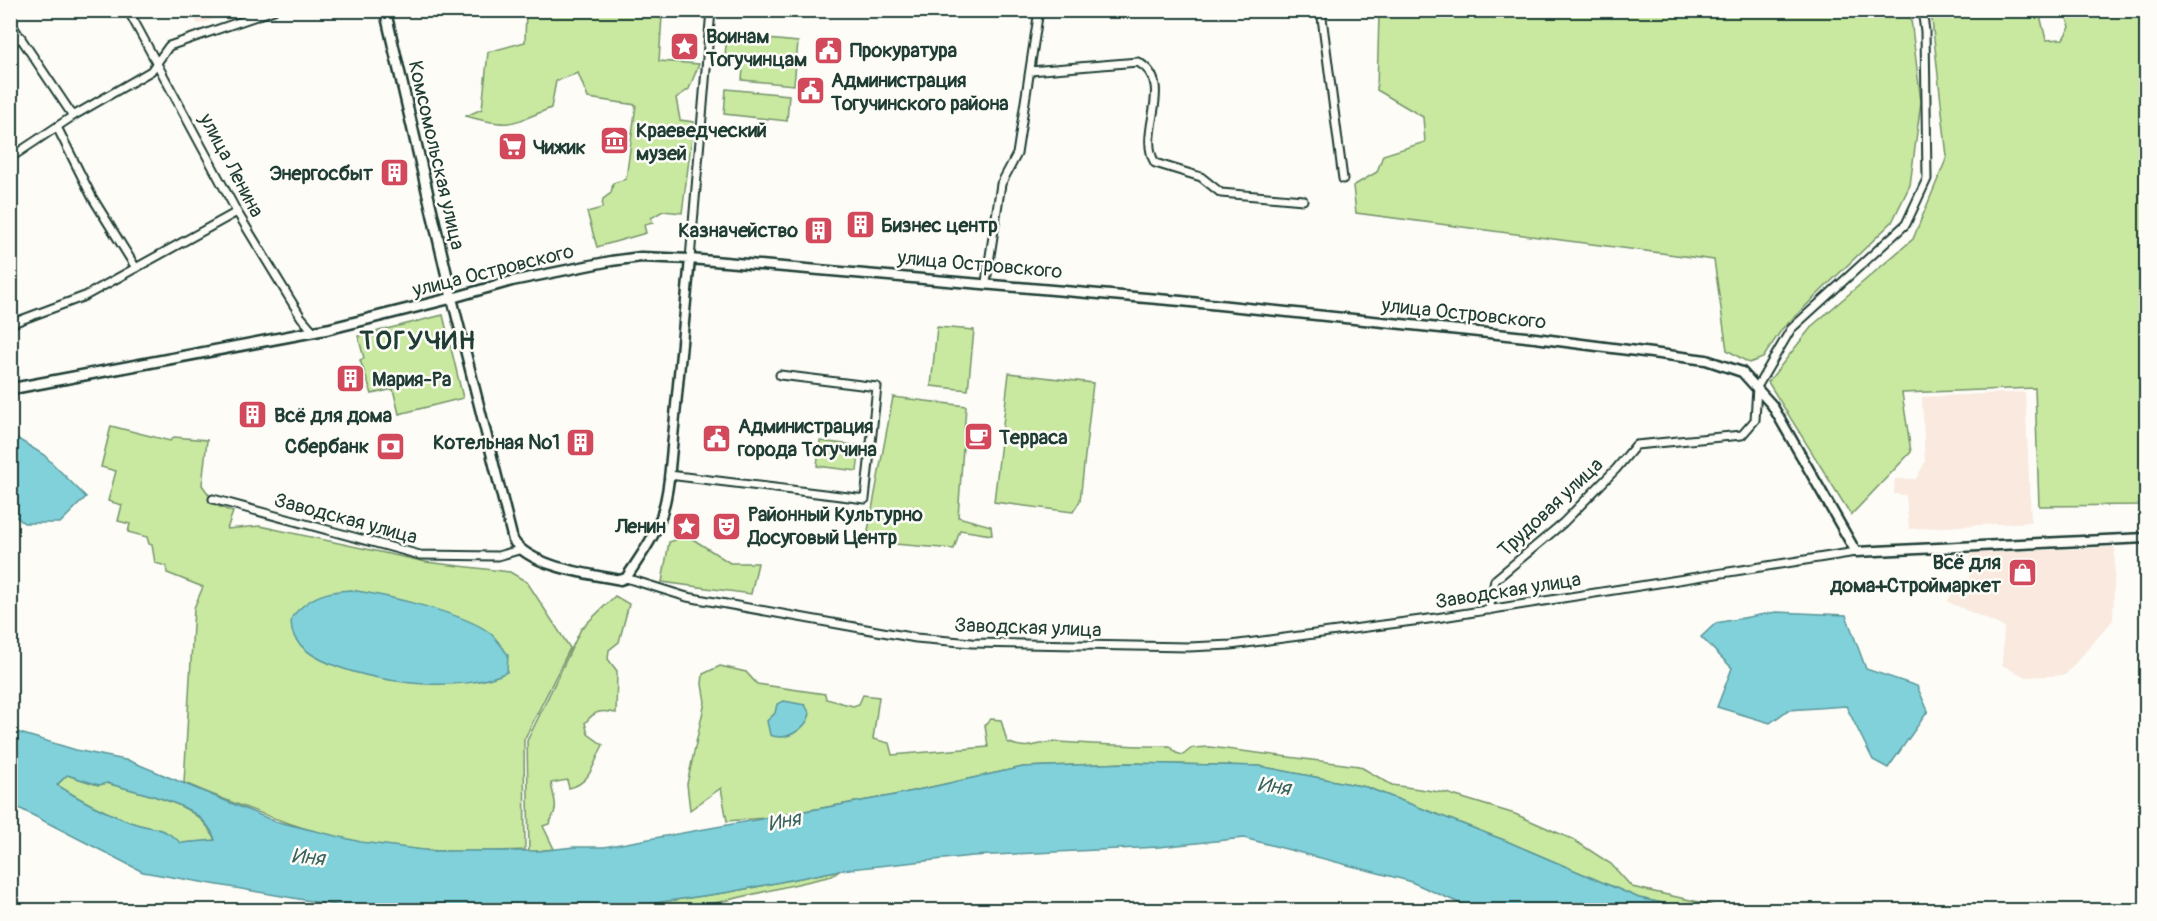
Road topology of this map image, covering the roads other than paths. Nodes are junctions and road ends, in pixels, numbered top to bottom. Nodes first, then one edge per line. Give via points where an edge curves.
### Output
1 (128, 10) edge
2 (274, 10) edge
3 (385, 10) edge
4 (711, 10) edge
5 (1039, 10) edge
6 (1321, 10) edge
7 (1922, 10) edge
8 (10, 22) edge
9 (21, 38) junction
10 (10, 44) edge
11 (158, 64) junction
12 (1030, 71) junction
13 (73, 116) junction
14 (58, 129) junction
15 (10, 158) edge
16 (1342, 179) dead end
17 (1304, 200) dead end
18 (237, 212) junction
19 (690, 259) junction
20 (136, 268) junction
21 (986, 282) junction
22 (452, 298) junction
23 (10, 324) edge
24 (313, 331) junction
25 (780, 375) dead end
26 (1757, 387) junction
27 (10, 389) edge
28 (669, 476) junction
29 (213, 499) dead end
30 (2146, 538) edge
31 (519, 550) junction
32 (1856, 552) junction
33 (626, 578) junction
34 (1489, 610) junction

1 - 11 street, улица Ленина
2 - 11 street via 169,46
3 - 22 main road, Комсомольская улица
4 - 19 street
5 - 12 street
6 - 16 street
7 - 26 street via 1927,179 1906,224 1791,329
8 - 9 street
9 - 10 street
9 - 13 street
11 - 13 street
11 - 18 street, улица Ленина
12 - 17 street via 1138,62 1149,69 1157,84 1149,152 1155,162 1201,177 1221,193
12 - 21 street via 1017,154 1001,184
13 - 14 street
14 - 15 street
14 - 20 street via 92,197
18 - 20 street
18 - 24 street, улица Ленина
19 - 21 street, улица Островского
19 - 22 street, улица Островского via 641,257 611,261
19 - 28 street
20 - 23 street via 85,296
21 - 26 street, улица Островского via 1513,336 1706,360 1742,372
22 - 24 main road, улица Островского
22 - 31 street, Комсомольская улица via 490,456
24 - 27 main road, улица Островского
25 - 28 street via 877,387 865,498
26 - 32 street, улица Островского via 1772,405
26 - 34 street, Трудовая улица via 1755,420 1742,435 1636,445 1563,523 1495,580
28 - 33 street via 658,531
29 - 31 street, Заводская улица via 420,555 498,556
30 - 32 street
31 - 33 street, Заводская улица via 576,571
32 - 34 street, Заводская улица
33 - 34 street, Заводская улица via 687,597 756,611 908,637 972,643 1231,645

